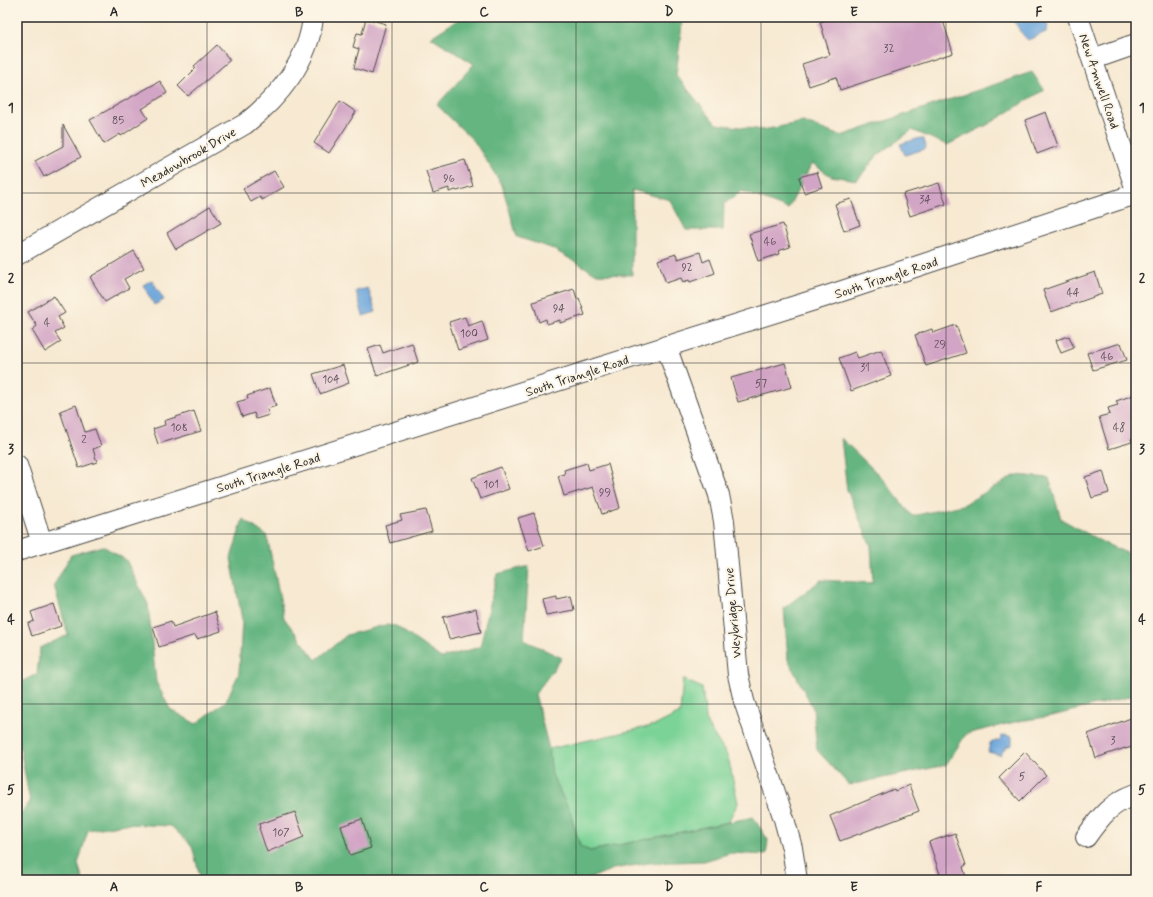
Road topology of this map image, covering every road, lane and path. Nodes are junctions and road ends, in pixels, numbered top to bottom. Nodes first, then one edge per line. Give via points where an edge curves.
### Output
1 (313, 17) edge
2 (1078, 17) edge
3 (1136, 44) edge
4 (1093, 59) junction
5 (1136, 190) edge
6 (1136, 194) edge
7 (17, 255) edge
8 (666, 346) junction
9 (17, 465) edge
10 (42, 543) junction
11 (17, 551) edge
12 (1136, 794) edge
13 (1086, 837) dead end
14 (797, 880) edge

1 - 7 street, Meadowbrook Drive via 305,49 294,71 266,108 245,124
2 - 4 street, New Amwell Road
3 - 4 street
4 - 5 street, New Amwell Road
6 - 8 street, South Triangle Road
8 - 10 street, South Triangle Road
8 - 14 street, Weybridge Drive via 718,495 724,521 738,675 744,701 784,819
9 - 10 street
10 - 11 street, South Triangle Road
12 - 13 street via 1119,800 1098,819

